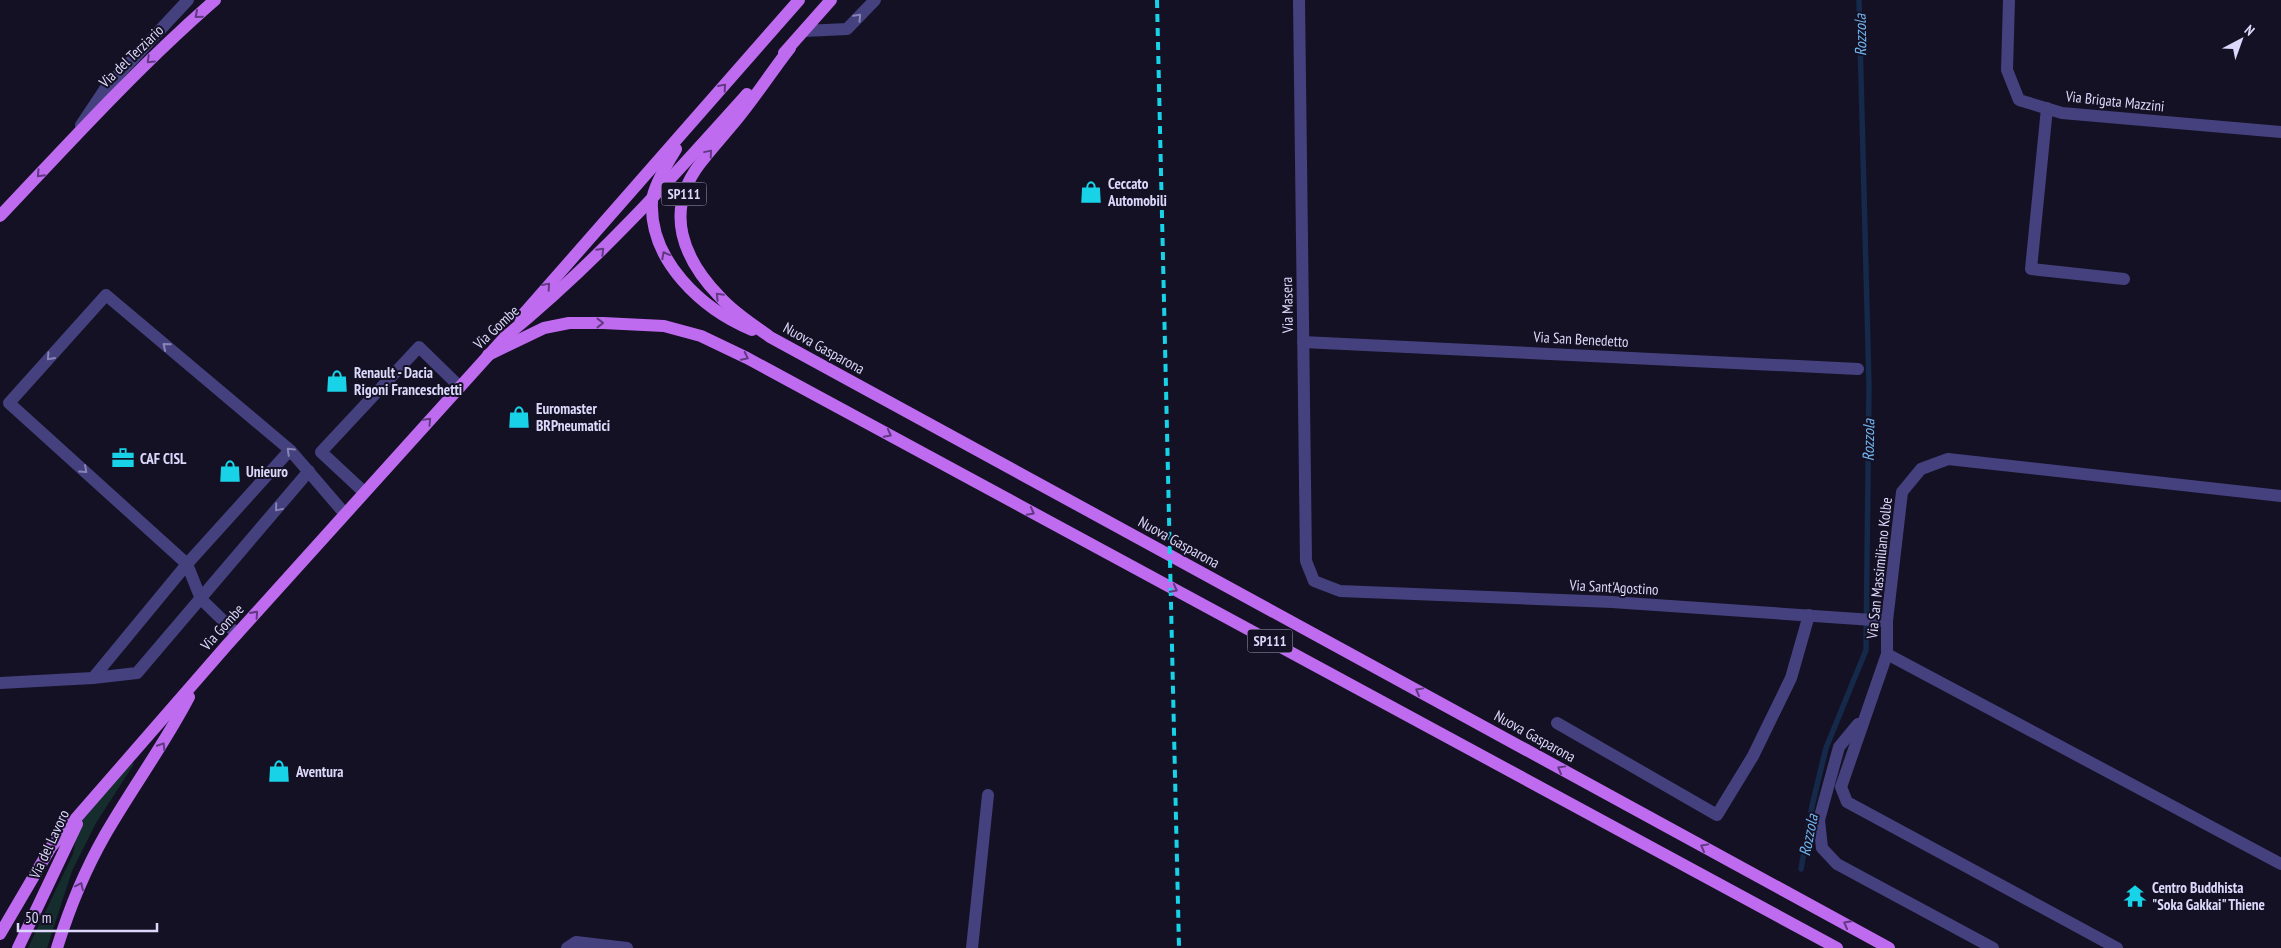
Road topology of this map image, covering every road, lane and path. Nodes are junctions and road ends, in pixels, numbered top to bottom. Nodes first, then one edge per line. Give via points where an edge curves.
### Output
1 (188, 0) edge
2 (216, 0) edge
3 (799, 0) edge
4 (830, 0) edge
5 (875, 0) edge
6 (1299, 0) edge
7 (2009, 0) edge
8 (804, 31) junction
9 (790, 48) junction
10 (2048, 108) junction
11 (691, 123) junction
12 (2281, 132) edge
13 (72, 137) junction
14 (652, 200) junction
15 (0, 216) edge
16 (2124, 280) dead end
17 (505, 337) junction
18 (770, 337) junction
19 (1303, 342) junction
20 (488, 355) junction
21 (1858, 369) dead end
22 (460, 387) junction
23 (290, 450) junction
24 (309, 471) junction
25 (364, 492) junction
26 (2281, 496) edge
27 (345, 514) junction
28 (187, 564) junction
29 (1340, 592) joint
30 (201, 599) junction
31 (1809, 614) junction
32 (1887, 621) junction
33 (237, 634) junction
34 (1887, 654) junction
35 (200, 677) junction
36 (93, 678) junction
37 (0, 683) edge
38 (1863, 718) junction
39 (1557, 723) dead end
40 (988, 795) dead end
41 (84, 809) junction
42 (2281, 864) edge
43 (0, 934) edge
44 (18, 948) edge
45 (58, 948) edge
46 (567, 948) edge
47 (627, 948) edge
48 (972, 948) edge
49 (1837, 948) edge
50 (1889, 948) edge
51 (1993, 948) edge
52 (2118, 948) edge

1 - 13 street, Via del Terziario via 105,89
2 -> 13 main road, Via del Terziario
11 -> 3 main road
4 - 8 main road, Via Gombe
8 -> 5 street via 847,29
6 - 19 street, Via Masera
7 - 10 street, Via Brigata Mazzini via 2007,70 2019,100
8 - 9 main road, Via Gombe
9 - 14 main road, Via Gombe
18 -> 9 main road, Nuova Gasparona / SP111 via 721,299 698,271 684,245 680,204 698,166
10 - 12 street, Via Brigata Mazzini via 2062,113
10 - 16 street via 2031,269
11 - 14 main road via 669,160
17 -> 11 main road
13 -> 15 main road, Via del Terziario
17 -> 14 main road, Via Gombe via 554,297
18 -> 14 main road, SP111 via 714,309 671,266 658,238
17 - 20 main road, Via Gombe
50 -> 18 main road, Nuova Gasparona / SP111
19 - 21 street, Via San Benedetto
19 - 29 street, Via Masera via 1306,561 1314,581
20 - 22 main road, Via Gombe
20 -> 49 main road, SP111 via 544,328 569,323 664,326 701,336
25 -> 22 main road, Via Gombe
22 - 25 street via 419,346 321,452
23 - 24 street
28 -> 23 street
23 -> 28 street via 106,295 9,403
24 - 27 street
24 -> 30 street
25 - 27 main road, Via Gombe
26 - 32 street, Via San Massimiliano Kolbe via 1948,459 1921,469 1902,492
33 -> 27 main road, Via Gombe
28 - 30 street
28 - 36 street
29 - 31 street, Via Sant'Agostino via 1612,602
30 - 33 street
30 - 36 street via 138,673
31 - 32 street, Via Sant'Agostino
31 - 39 street via 1791,678 1753,756 1716,815
32 - 34 street, Via San Massimiliano Kolbe
33 - 35 main road, Via Gombe
34 - 38 street
34 - 42 street, Via San Massimiliano Kolbe
35 - 41 main road, Via Gombe
45 -> 35 main road, Via Gombe via 78,891 105,835 171,732
36 - 37 street
38 - 51 street via 1839,747 1818,820 1822,848 1837,864
38 - 52 street via 1841,787 1847,802
40 - 48 street
41 - 43 main road, Via Gombe via 51,847
41 - 44 main road, Via del Lavoro
46 - 47 street via 576,942

